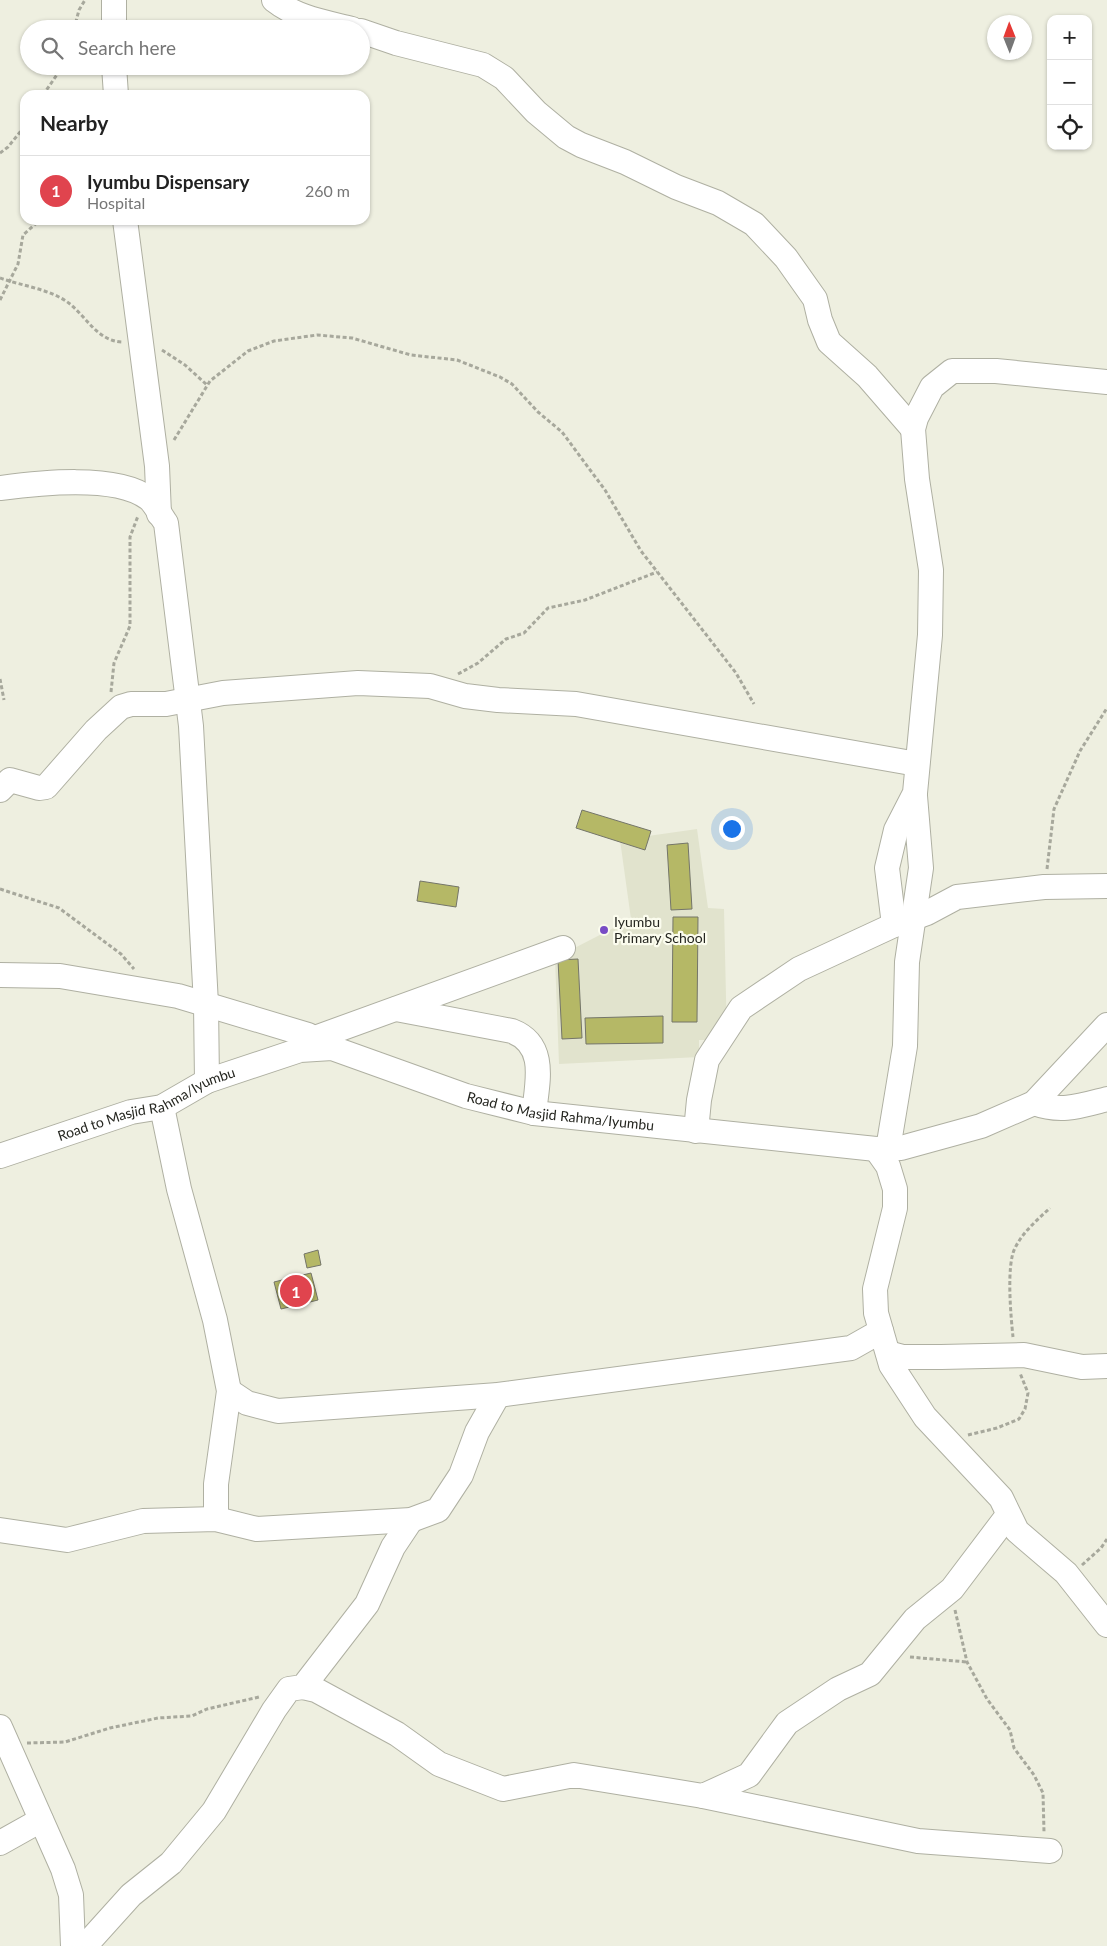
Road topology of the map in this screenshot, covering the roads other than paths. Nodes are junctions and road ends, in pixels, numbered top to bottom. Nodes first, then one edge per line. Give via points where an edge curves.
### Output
1 (114, 0) edge
2 (274, 0) edge
3 (114, 20) edge
4 (317, 20) edge
5 (370, 34) edge
6 (115, 75) edge
7 (116, 90) edge
8 (126, 225) edge
9 (1107, 382) edge
10 (913, 429) junction
11 (0, 488) edge
12 (154, 506) junction
13 (189, 700) junction
14 (917, 764) junction
15 (0, 790) edge
16 (915, 793) junction
17 (1107, 886) edge
18 (903, 922) junction
19 (563, 948) dead end
20 (0, 975) edge
21 (206, 1004) junction
22 (395, 1009) junction
23 (1107, 1025) edge
24 (324, 1043) junction
25 (207, 1081) junction
26 (1107, 1099) edge
27 (1034, 1103) junction
28 (162, 1107) junction
29 (534, 1113) junction
30 (696, 1131) junction
31 (882, 1149) junction
32 (0, 1156) edge
33 (884, 1342) junction
34 (1107, 1366) edge
35 (229, 1391) junction
36 (498, 1395) junction
37 (1008, 1515) junction
38 (216, 1519) junction
39 (411, 1520) junction
40 (0, 1530) edge
41 (1107, 1625) edge
42 (296, 1688) junction
43 (3, 1735) edge
44 (703, 1796) junction
45 (42, 1820) junction
46 (0, 1843) edge
47 (1050, 1851) road end
48 (73, 1946) edge
49 (85, 1946) edge

1 - 3 street
2 - 4 street via 286,9
5 - 10 street via 483,65 504,78 536,112 581,146 718,203 754,224 786,258 815,299 829,342 867,376
6 - 7 street
8 - 12 street via 157,466
9 - 10 street via 952,371 932,387
10 - 14 street via 931,570 930,635
11 - 12 street via 54,481 118,486 139,492
12 - 13 street via 166,523
13 - 14 street via 224,693 358,683 430,686 465,696 576,704
13 - 15 street via 158,705 131,704 113,712 46,787 10,780
13 - 21 street
14 - 16 street
16 - 18 street via 921,868
16 - 18 street via 896,830 887,868
17 - 18 street via 1044,887 957,897 927,914
18 - 30 street via 799,969 741,1008 707,1060
18 - 31 street via 907,962 905,1046
19 - 22 street
20 - 21 street via 60,976 178,996
21 - 24 street
21 - 25 street
22 - 24 street
22 - 29 street via 512,1032 528,1040 534,1049 538,1072
23 - 27 street, Road to Masjid Rahma/Iyumbu
24 - 25 street, Road to Masjid Rahma/Iyumbu
24 - 29 street, Road to Masjid Rahma/Iyumbu via 466,1096
25 - 28 street, Road to Masjid Rahma/Iyumbu
26 - 27 street via 1061,1109
27 - 31 street, Road to Masjid Rahma/Iyumbu via 981,1126 901,1148
28 - 32 street, Road to Masjid Rahma/Iyumbu via 132,1112
28 - 35 street via 179,1189 215,1320
29 - 30 street, Road to Masjid Rahma/Iyumbu
30 - 31 street, Road to Masjid Rahma/Iyumbu
31 - 33 street via 895,1189 895,1208 875,1289 876,1313
33 - 34 street via 903,1357 1024,1355 1082,1367
33 - 36 street
33 - 37 street via 891,1365 925,1417 994,1489
35 - 36 street via 246,1403 278,1411
35 - 38 street via 216,1484
36 - 39 street via 477,1432 462,1475 438,1510
37 - 41 street via 1021,1536 1066,1573
37 - 44 street via 952,1589 915,1619 870,1674 838,1689 787,1724 749,1775
38 - 39 street via 257,1529
38 - 40 street via 143,1521 67,1540
39 - 42 street via 393,1547 367,1604
42 - 44 street via 316,1690 397,1734 439,1764 503,1789 574,1776
42 - 49 street via 274,1710 214,1811 171,1863 131,1895
43 - 45 street
44 - 47 street via 918,1841
45 - 46 street
45 - 48 street via 71,1895

